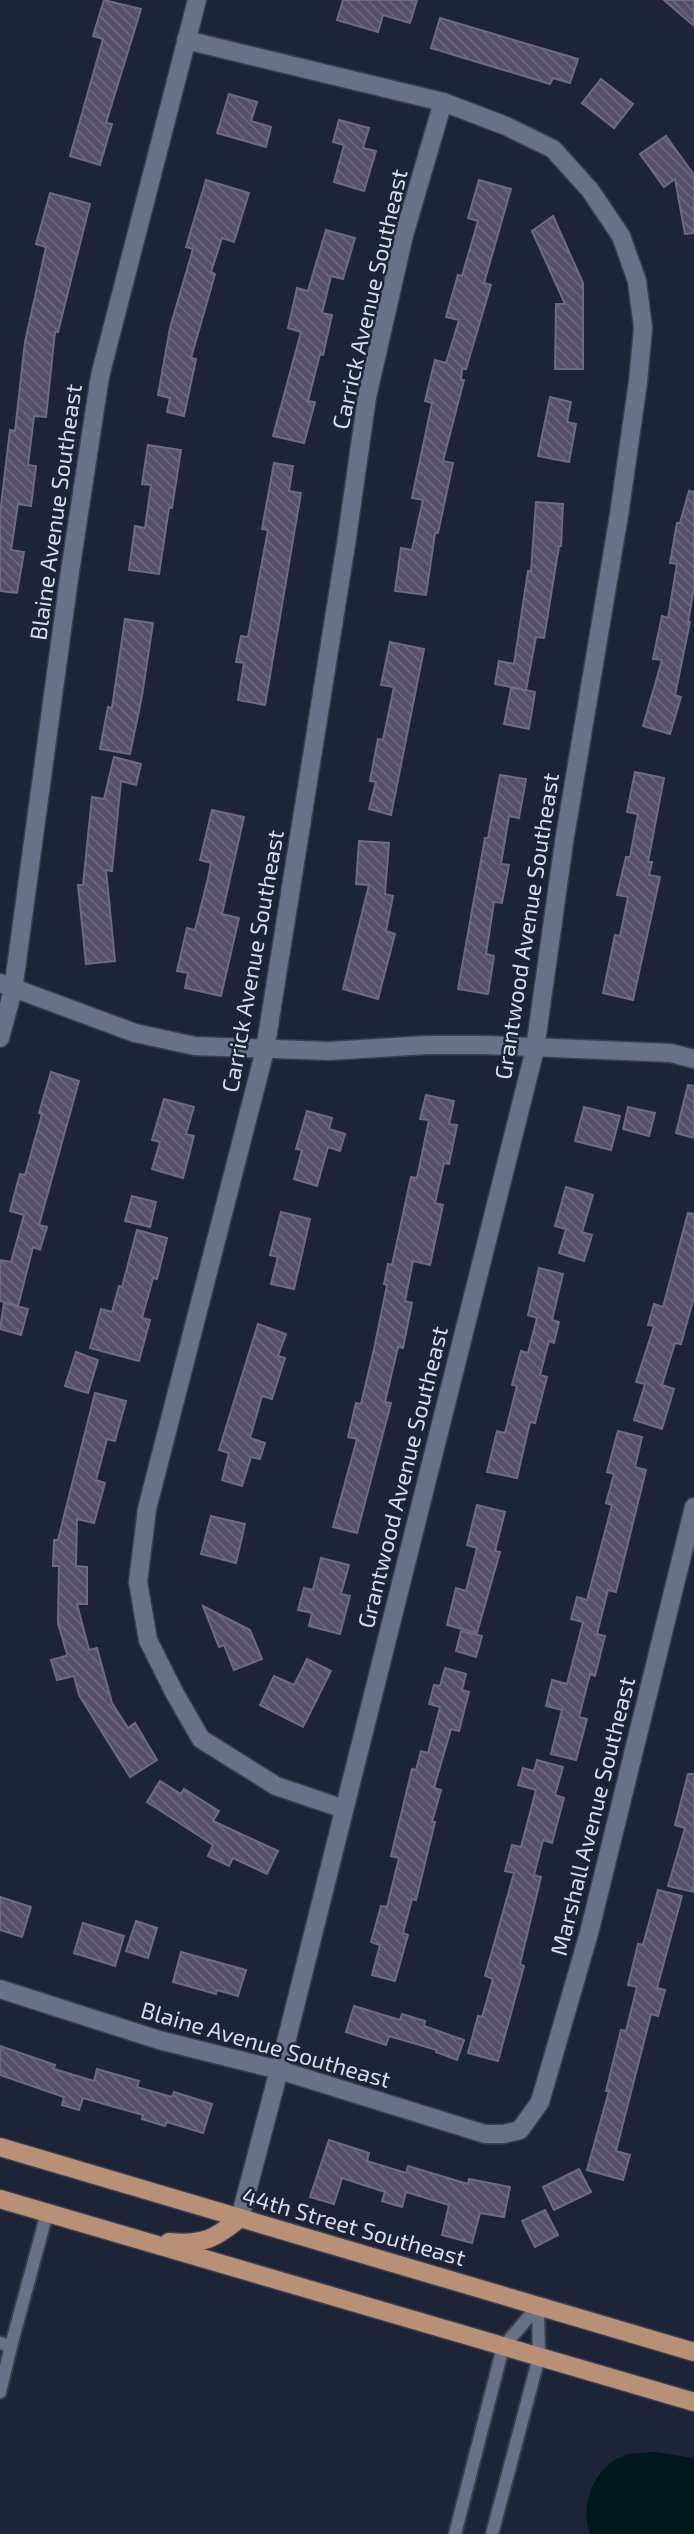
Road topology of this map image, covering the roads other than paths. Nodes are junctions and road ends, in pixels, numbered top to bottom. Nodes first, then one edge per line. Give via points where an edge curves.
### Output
1 (197, 0) edge
2 (186, 40) junction
3 (443, 102) junction
4 (6, 986) edge
5 (0, 1038) edge
6 (535, 1049) junction
7 (265, 1051) junction
8 (694, 1059) edge
9 (694, 1507) edge
10 (344, 1809) junction
11 (0, 1989) edge
12 (279, 2070) junction
13 (520, 2130) joint
14 (0, 2147) edge
15 (0, 2199) edge
16 (47, 2213) junction
17 (240, 2217) junction
18 (138, 2240) junction
19 (538, 2306) junction
20 (6, 2345) edge
21 (503, 2347) junction
22 (694, 2351) edge
23 (539, 2357) junction
24 (0, 2392) edge
25 (694, 2402) edge
26 (455, 2534) edge
27 (492, 2534) edge

1 - 2 street, Blaine Avenue Southeast
2 - 3 street, Grantwood Avenue Southeast
2 - 4 street, Blaine Avenue Southeast via 100,376
3 - 6 street, Grantwood Avenue Southeast via 554,149 590,190 621,236 637,281 643,328 619,515 564,842
3 - 7 street, Carrick Avenue Southeast via 404,235 367,397
4 - 5 street, Blaine Avenue Southeast
4 - 7 street via 135,1033 195,1046
6 - 7 street via 427,1045
6 - 8 street via 671,1053
6 - 10 street, Grantwood Avenue Southeast
7 - 10 street, Carrick Avenue Southeast via 148,1509 138,1582 148,1640 201,1739 276,1786
9 - 13 street, Marshall Avenue Southeast via 589,1933 540,2102
10 - 12 street, Grantwood Avenue Southeast
11 - 12 street, Blaine Avenue Southeast via 159,2040
12 - 13 street, Blaine Avenue Southeast via 485,2134
12 - 17 street, Grantwood Avenue Southeast
14 - 17 main road, 44th Street Southeast
15 - 16 main road
16 - 18 main road
16 - 20 lane
17 - 18 main road via 214,2239
17 - 19 main road, 44th Street Southeast
18 - 21 main road
19 - 21 lane
19 - 22 main road, 44th Street Southeast
19 - 23 lane
20 - 24 lane
21 - 23 main road
21 - 26 lane
23 - 25 main road
23 - 27 lane

